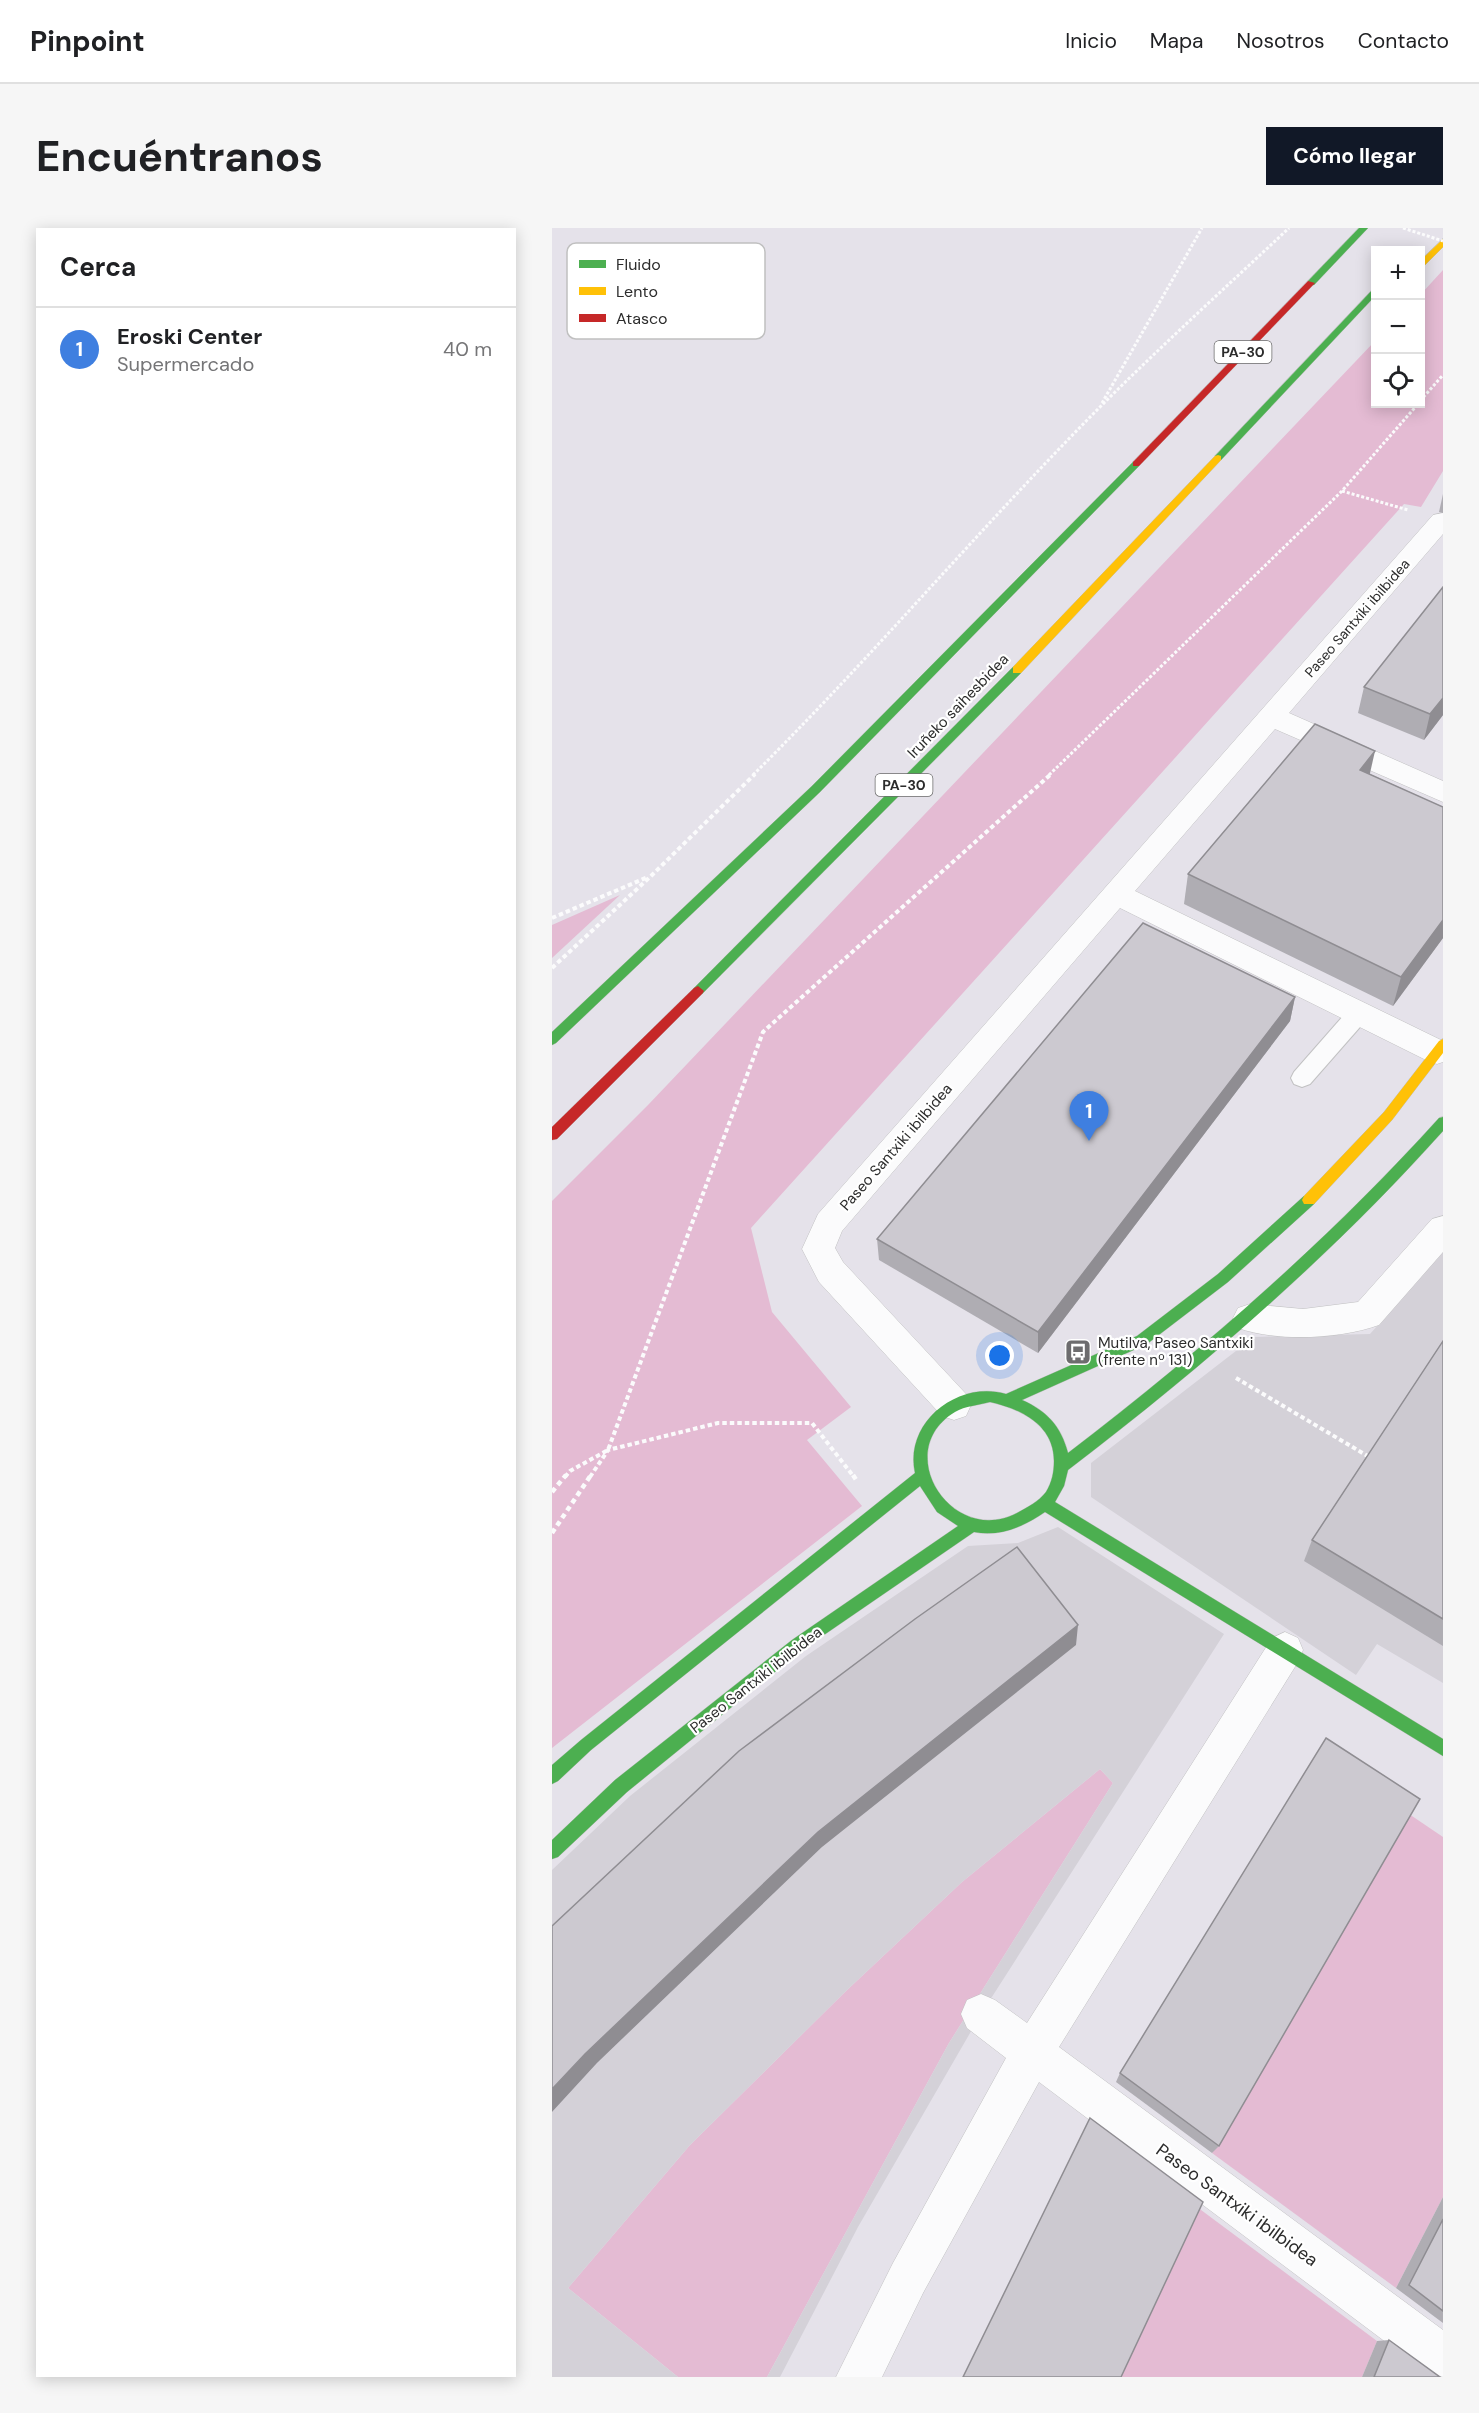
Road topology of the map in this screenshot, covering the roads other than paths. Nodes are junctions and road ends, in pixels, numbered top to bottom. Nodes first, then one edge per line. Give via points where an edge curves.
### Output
1 (1364, 228) edge
2 (1443, 241) edge
3 (1425, 261) edge
4 (1371, 294) edge
5 (1350, 338) dead end
6 (1226, 350) dead end
7 (1248, 427) junction
8 (1122, 477) junction
9 (1442, 520) edge
10 (1271, 716) junction
11 (1443, 792) edge
12 (1117, 894) junction
13 (1359, 1013) junction
14 (552, 1040) edge
15 (1440, 1048) edge
16 (1302, 1078) dead end
17 (1443, 1122) edge
18 (552, 1135) edge
19 (1443, 1229) edge
20 (1250, 1318) junction
21 (1009, 1399) junction
22 (954, 1405) junction
23 (1062, 1465) junction
24 (920, 1478) junction
25 (1045, 1504) junction
26 (972, 1525) junction
27 (1286, 1650) junction
28 (1443, 1748) edge
29 (552, 1776) edge
30 (552, 1851) edge
31 (981, 2014) dead end
32 (1032, 2053) junction
33 (1443, 2357) edge
34 (858, 2377) edge

1 - 8 main road, PA-30
2 - 3 main road
4 - 7 main road, Iruñeko saihesbidea / PA-30
5 - 7 main road
6 - 8 main road
7 - 18 main road, Iruñeko saihesbidea / PA-30 via 956,734
8 - 14 main road, PA-30 via 816,789
9 - 10 street, Paseo Santxiki ibilbidea
10 - 11 street
10 - 12 street, Paseo Santxiki ibilbidea
12 - 13 street
12 - 22 street, Paseo Santxiki ibilbidea via 829,1223 818,1250 831,1272
13 - 15 street
13 - 16 lane
15 - 21 main road via 1388,1116 1312,1198 1223,1278 1142,1340
17 - 20 main road via 1347,1230
19 - 20 street via 1367,1315 1303,1323
20 - 23 main road
21 - 22 main road via 971,1398
21 - 23 main road via 1031,1408 1049,1424 1060,1443
22 - 24 main road via 936,1419 924,1436 918,1456
23 - 25 main road via 1057,1486
24 - 26 main road via 939,1508
24 - 29 main road
25 - 26 main road via 1012,1524
25 - 27 main road
26 - 30 main road, Paseo Santxiki ibilbidea via 797,1645 621,1786
27 - 28 main road
27 - 32 street
31 - 32 street, Paseo Santxiki ibilbidea
32 - 33 street, Paseo Santxiki ibilbidea
32 - 34 street

